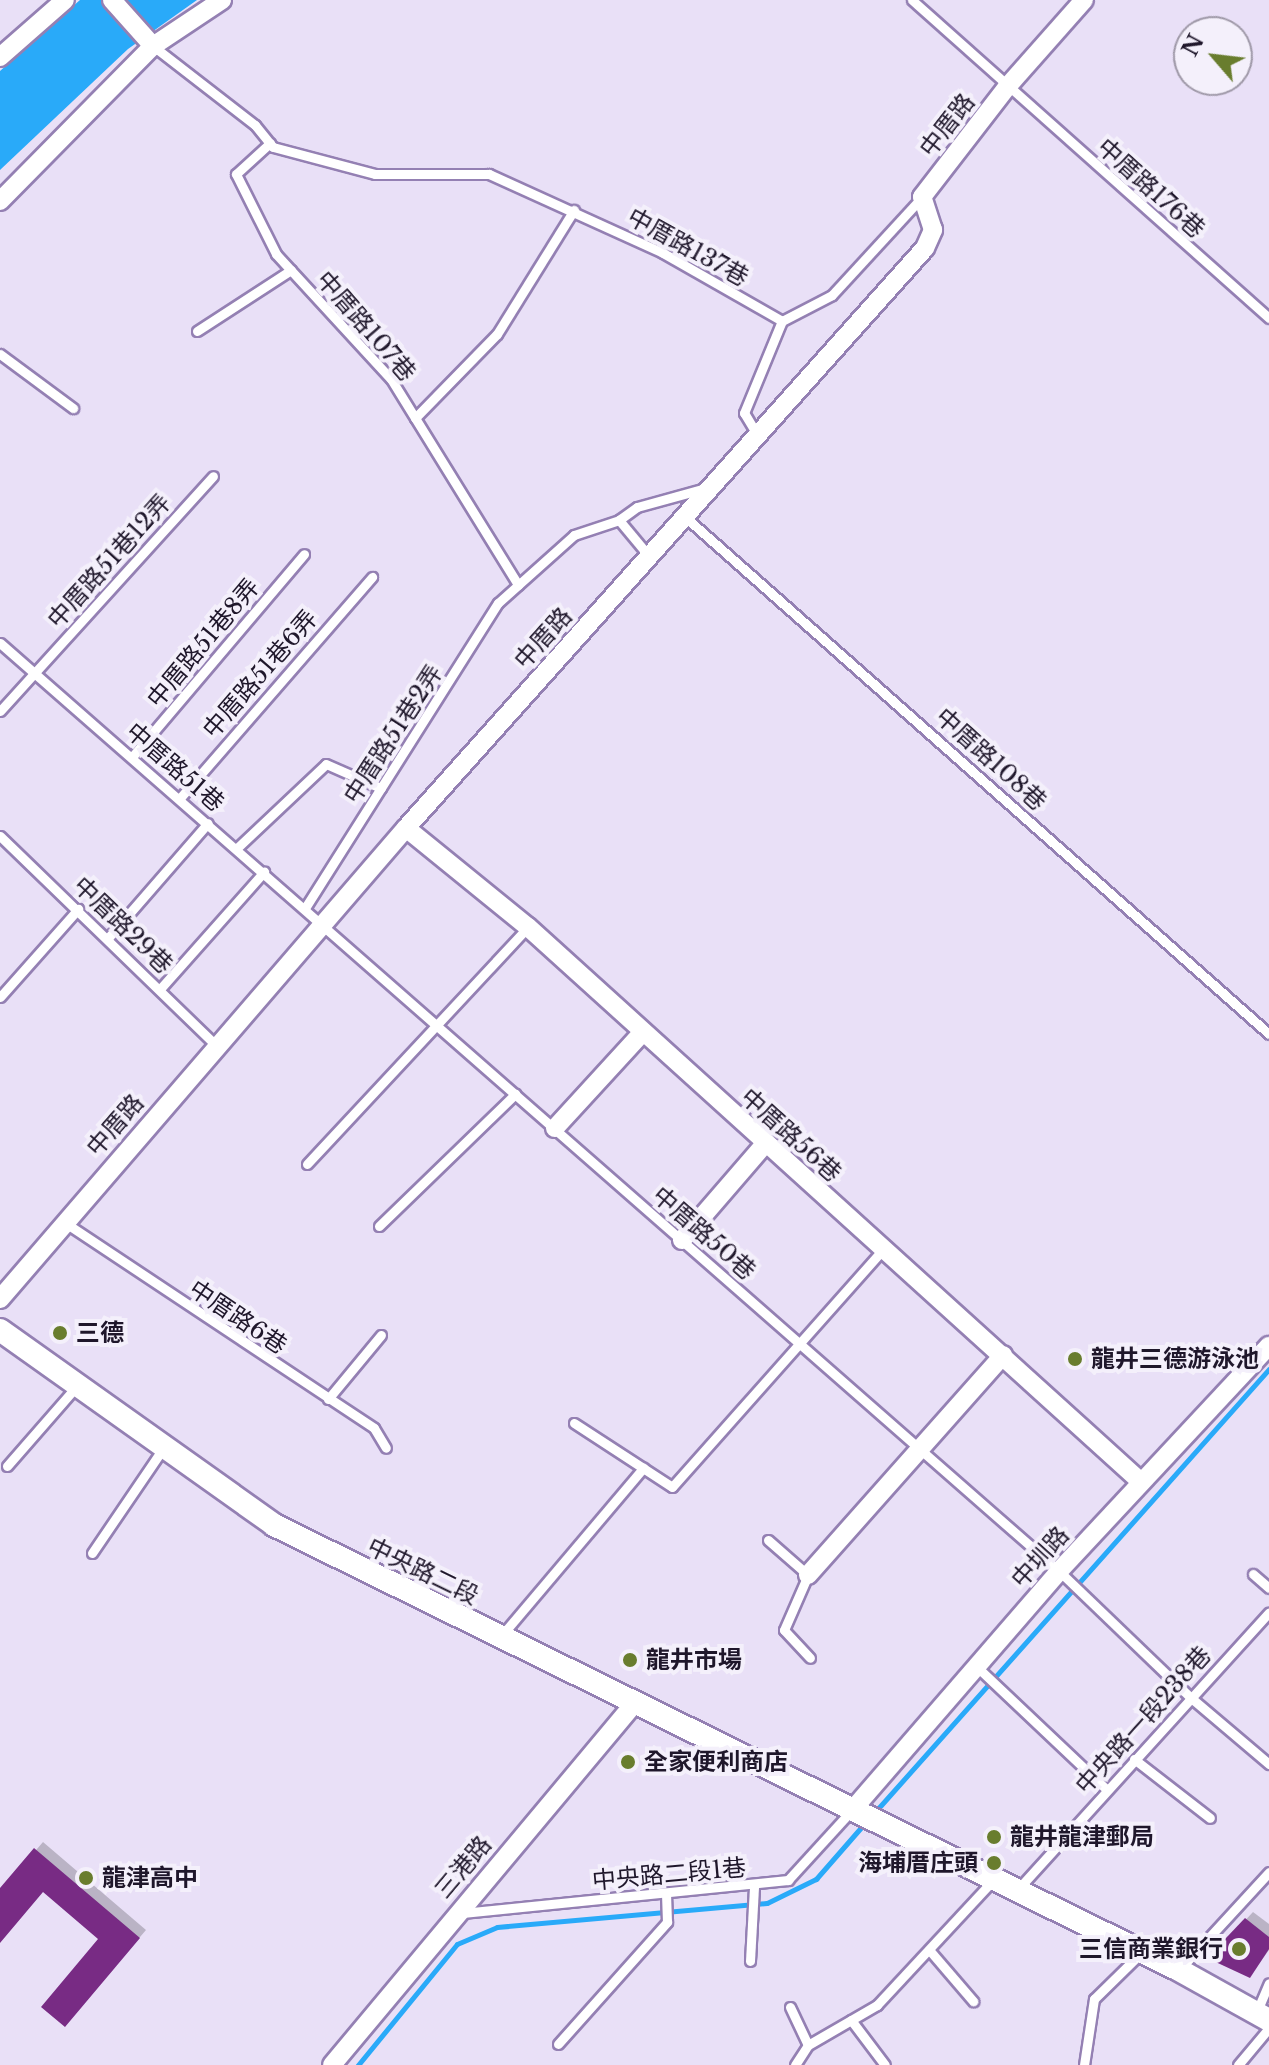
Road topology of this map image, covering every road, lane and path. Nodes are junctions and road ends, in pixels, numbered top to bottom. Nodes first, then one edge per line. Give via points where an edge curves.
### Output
1 (65, 0) edge
2 (112, 0) edge
3 (222, 0) edge
4 (912, 0) edge
5 (1084, 0) edge
6 (153, 46) junction
7 (0, 57) edge
8 (1007, 87) junction
9 (270, 143) junction
10 (922, 197) junction
11 (0, 201) edge
12 (574, 210) junction
13 (291, 270) junction
14 (1269, 318) edge
15 (782, 321) junction
16 (197, 331) dead end
17 (0, 354) edge
18 (73, 408) dead end
19 (415, 418) junction
20 (759, 436) junction
21 (213, 476) dead end
22 (713, 486) junction
23 (684, 516) junction
24 (619, 520) junction
25 (304, 554) dead end
26 (649, 556) junction
27 (372, 577) dead end
28 (518, 585) junction
29 (0, 643) edge
30 (35, 672) junction
31 (0, 711) edge
32 (132, 757) junction
33 (381, 788) junction
34 (180, 798) junction
35 (208, 823) junction
36 (406, 828) junction
37 (0, 836) edge
38 (237, 848) junction
39 (264, 872) junction
40 (305, 908) junction
41 (78, 909) junction
42 (323, 923) junction
43 (528, 927) junction
44 (108, 938) junction
45 (160, 989) junction
46 (0, 997) edge
47 (436, 1022) junction
48 (643, 1032) junction
49 (1269, 1034) edge
50 (216, 1045) junction
51 (515, 1094) junction
52 (555, 1128) junction
53 (764, 1145) junction
54 (307, 1164) dead end
55 (64, 1222) junction
56 (379, 1226) dead end
57 (682, 1240) junction
58 (883, 1249) junction
59 (0, 1299) edge
60 (0, 1330) edge
61 (381, 1335) dead end
62 (798, 1342) junction
63 (1269, 1346) edge
64 (1003, 1355) junction
65 (76, 1387) junction
66 (328, 1399) junction
67 (574, 1423) dead end
68 (386, 1448) dead end
69 (162, 1450) junction
70 (922, 1452) junction
71 (7, 1466) dead end
72 (643, 1468) junction
73 (1140, 1481) junction
74 (768, 1540) dead end
75 (92, 1553) dead end
76 (1059, 1571) junction
77 (1253, 1574) dead end
78 (808, 1575) junction
79 (1269, 1588) edge
80 (1269, 1612) edge
81 (500, 1637) junction
82 (810, 1658) dead end
83 (976, 1666) junction
84 (1190, 1697) junction
85 (635, 1703) junction
86 (1134, 1759) junction
87 (1269, 1764) edge
88 (1106, 1789) junction
89 (854, 1808) junction
90 (1210, 1818) dead end
91 (1269, 1872) edge
92 (993, 1880) junction
93 (754, 1886) junction
94 (1016, 1891) junction
95 (666, 1894) junction
96 (455, 1913) junction
97 (931, 1952) junction
98 (1141, 1953) junction
99 (750, 1961) dead end
100 (1179, 1970) junction
101 (1269, 1983) edge
102 (973, 2001) dead end
103 (790, 2007) dead end
104 (851, 2020) junction
105 (1265, 2020) edge
106 (558, 2044) dead end
107 (808, 2045) junction
108 (332, 2065) edge
109 (795, 2065) edge
110 (885, 2065) edge
111 (1084, 2065) edge
112 (1238, 2065) edge

1 - 7 street
2 - 6 street
3 - 6 street
4 - 8 lane, 中厝路176巷
5 - 8 street, 中厝路
6 - 9 lane via 255,125
6 - 11 street
8 - 10 street, 中厝路
8 - 14 lane, 中厝路176巷
9 - 12 lane, 中厝路137巷 via 375,174 489,174
9 - 13 lane, 中厝路107巷 via 236,174 276,254
10 - 15 lane via 832,295
10 - 20 street, 中厝路 via 933,230 925,248
12 - 15 lane, 中厝路137巷
12 - 19 lane via 497,334
13 - 16 lane
13 - 19 lane, 中厝路107巷 via 391,379
15 - 20 lane via 744,413
17 - 18 lane
19 - 28 lane, 中厝路107巷
20 - 22 street, 中厝路
21 - 30 lane, 中厝路51巷12弄
22 - 23 street, 中厝路
22 - 24 lane, 中厝路51巷2弄 via 637,507
23 - 26 street, 中厝路
23 - 49 lane, 中厝路108巷
24 - 26 lane
24 - 28 lane, 中厝路51巷2弄 via 574,535
25 - 32 lane, 中厝路51巷8弄
26 - 36 street, 中厝路
27 - 34 lane, 中厝路51巷6弄
28 - 33 lane, 中厝路51巷2弄 via 498,603
29 - 30 lane, 中厝路51巷
30 - 31 lane
30 - 32 lane, 中厝路51巷
32 - 34 lane, 中厝路51巷
33 - 38 lane via 326,764
33 - 40 lane, 中厝路51巷2弄
34 - 35 lane, 中厝路51巷
35 - 38 lane, 中厝路51巷
35 - 44 lane
36 - 42 street, 中厝路
36 - 43 street, 中厝路56巷
37 - 41 lane, 中厝路29巷
38 - 39 lane, 中厝路51巷
39 - 40 lane, 中厝路51巷
39 - 45 lane
40 - 42 lane, 中厝路51巷
41 - 44 lane, 中厝路29巷
41 - 46 lane
42 - 47 lane, 中厝路50巷
42 - 50 street, 中厝路
43 - 47 lane
43 - 48 street, 中厝路56巷
44 - 45 lane, 中厝路29巷
45 - 50 lane, 中厝路29巷
47 - 51 lane, 中厝路50巷
47 - 54 lane
48 - 52 street
48 - 53 street, 中厝路56巷
50 - 55 street, 中厝路
51 - 52 lane, 中厝路50巷
51 - 56 lane
52 - 57 lane, 中厝路50巷
53 - 57 street
53 - 58 street, 中厝路56巷
55 - 59 street, 中厝路
55 - 66 lane, 中厝路6巷
57 - 62 lane, 中厝路50巷
58 - 62 lane
58 - 64 street, 中厝路56巷
60 - 65 street, 中央路二段
61 - 66 lane
62 - 70 lane, 中厝路50巷
62 - 72 lane via 672,1487
63 - 73 street, 中圳路
64 - 70 street
64 - 73 street, 中厝路56巷
65 - 69 street, 中央路二段
65 - 71 lane
66 - 68 lane, 中厝路6巷 via 374,1428
67 - 72 lane
69 - 75 lane
69 - 81 street, 中央路二段 via 274,1525
70 - 76 lane, 中厝路50巷
70 - 78 street
72 - 81 lane
73 - 76 street, 中圳路
74 - 78 lane
76 - 83 street, 中圳路
76 - 84 lane, 中厝路50巷
77 - 79 lane
78 - 82 lane via 784,1630
80 - 84 lane, 中央路一段238巷
81 - 85 street, 中央路二段
83 - 88 lane
83 - 89 street, 中圳路
84 - 86 lane, 中央路一段238巷
84 - 87 lane, 中厝路50巷
85 - 89 street, 中央路二段
85 - 96 street, 三港路
86 - 88 lane, 中央路一段238巷
86 - 90 lane
88 - 94 lane, 中央路一段238巷
89 - 92 street, 中央路二段
89 - 93 lane, 中央路二段1巷 via 788,1880
91 - 100 lane
92 - 94 street, 中央路二段
92 - 97 lane
93 - 95 lane, 中央路二段1巷
93 - 99 lane
94 - 98 street, 中央路二段
95 - 96 lane, 中央路二段1巷
95 - 106 lane via 667,1922
96 - 108 street, 三港路
97 - 102 lane
97 - 104 lane via 877,2005
98 - 100 street, 中央路二段
98 - 111 lane via 1094,1999
100 - 105 street, 中央路二段
101 - 105 lane
103 - 107 lane
104 - 107 lane
104 - 110 lane
105 - 112 lane
107 - 109 lane

